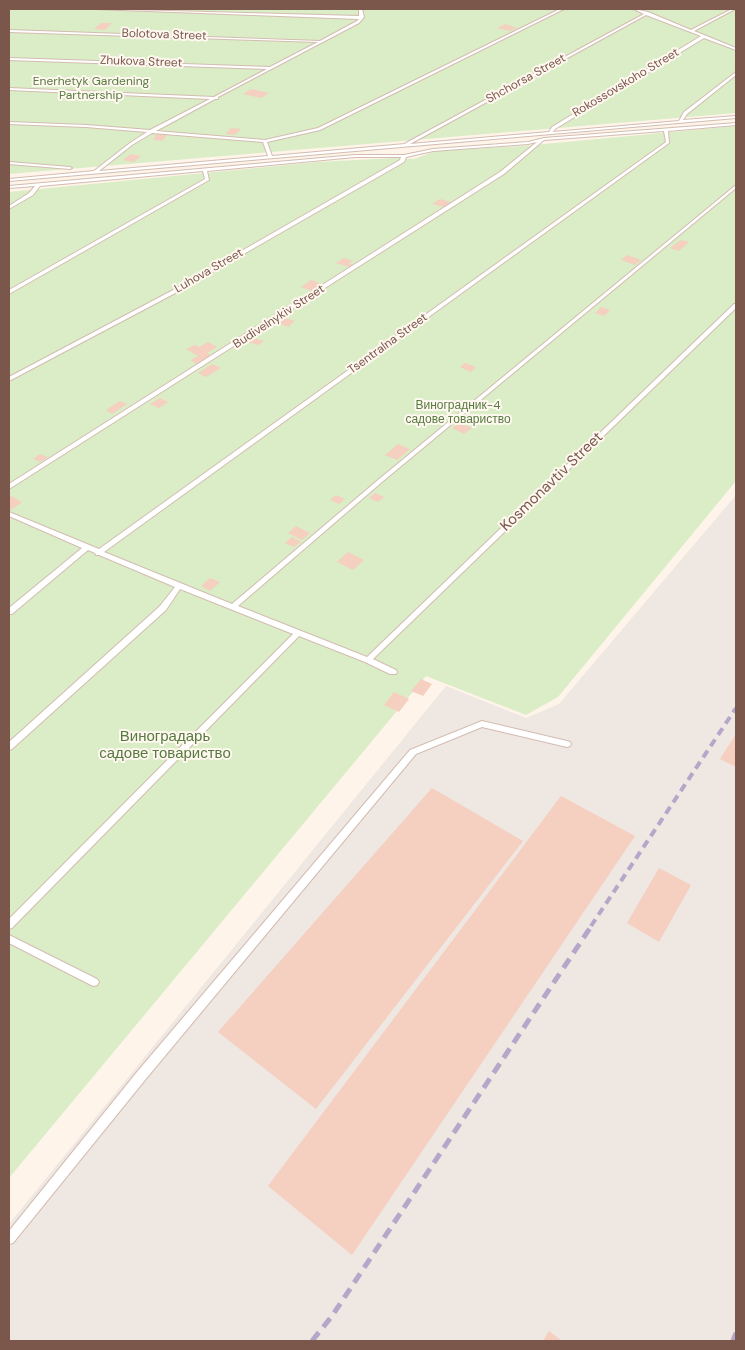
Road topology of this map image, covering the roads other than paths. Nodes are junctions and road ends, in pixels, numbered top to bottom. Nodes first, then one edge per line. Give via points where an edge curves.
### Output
1 (96, 9) edge
2 (361, 9) edge
3 (562, 9) edge
4 (635, 9) edge
5 (734, 9) edge
6 (647, 11) edge
7 (362, 17) junction
8 (9, 31) edge
9 (692, 31) junction
10 (704, 36) junction
11 (320, 41) junction
12 (736, 49) edge
13 (9, 58) edge
14 (273, 68) junction
15 (736, 73) edge
16 (9, 89) edge
17 (218, 98) junction
18 (736, 117) edge
19 (680, 122) junction
20 (9, 123) edge
21 (736, 124) edge
22 (666, 130) junction
23 (152, 131) junction
24 (550, 133) junction
25 (544, 139) junction
26 (265, 141) junction
27 (404, 146) junction
28 (404, 156) junction
29 (270, 157) junction
30 (9, 163) edge
31 (70, 168) dead end
32 (205, 170) junction
33 (96, 171) junction
34 (9, 180) edge
35 (39, 184) junction
36 (736, 186) edge
37 (9, 187) edge
38 (9, 208) edge
39 (9, 292) edge
40 (736, 305) edge
41 (9, 379) edge
42 (9, 487) edge
43 (9, 514) edge
44 (86, 548) junction
45 (98, 552) junction
46 (179, 586) junction
47 (233, 607) junction
48 (9, 612) edge
49 (297, 634) junction
50 (368, 660) junction
51 (393, 672) dead end
52 (567, 744) dead end
53 (9, 747) edge
54 (9, 925) edge
55 (9, 939) edge
56 (94, 982) dead end
57 (9, 1239) edge

1 - 7 lane
2 - 7 lane
3 - 26 lane via 320,129
4 - 6 lane
5 - 9 lane
6 - 9 lane
6 - 27 lane, Shchorsa Street
7 - 11 lane
8 - 11 lane, Bolotova Street
9 - 10 lane
10 - 12 lane
10 - 24 lane, Rokossovskoho Street via 553,128
11 - 14 lane
13 - 14 lane, Zhukova Street
14 - 17 lane
15 - 19 lane via 685,113
16 - 17 lane
17 - 23 lane
18 - 19 lane
19 - 24 lane
20 - 23 lane
21 - 22 lane
22 - 25 lane
22 - 45 lane, Tsentralna Street via 668,142
23 - 26 lane
23 - 33 lane
24 - 27 lane
25 - 28 lane
25 - 42 lane, Budivelnykiv Street via 494,178
26 - 29 lane
27 - 29 lane
28 - 32 lane via 355,156
28 - 41 lane, Luhova Street via 402,161 179,289
29 - 33 lane
30 - 31 lane
32 - 35 lane
32 - 39 lane via 208,179
33 - 34 lane
35 - 37 lane
35 - 38 lane via 31,194
36 - 47 lane
40 - 50 lane, Kosmonavtiv Street
43 - 44 lane
44 - 45 lane
44 - 48 lane
45 - 46 lane
46 - 47 lane
46 - 53 lane via 163,608
47 - 49 lane
49 - 50 lane
49 - 54 lane
50 - 51 lane
52 - 57 lane via 482,724 413,752
55 - 56 lane

